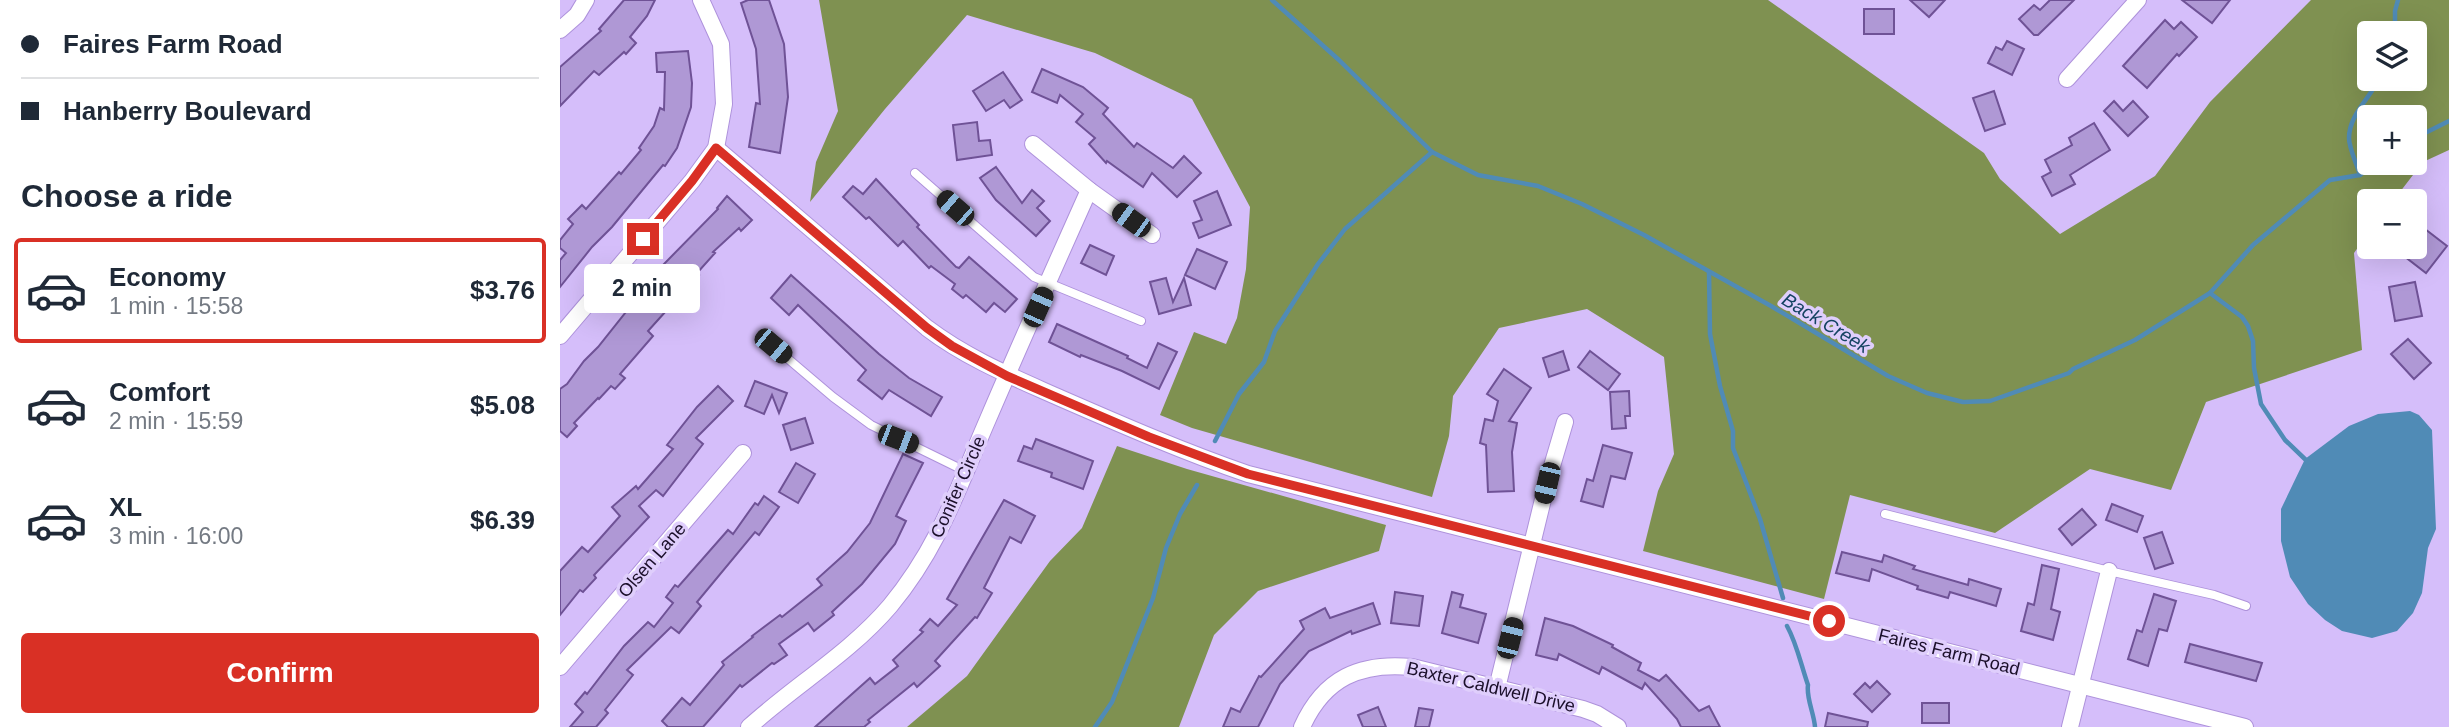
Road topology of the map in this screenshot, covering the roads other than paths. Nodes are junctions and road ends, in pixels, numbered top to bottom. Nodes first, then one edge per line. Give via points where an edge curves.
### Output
1 (586, 0) edge
2 (701, 0) edge
3 (2138, 0) edge
4 (560, 30) edge
5 (2067, 79) dead end
6 (1033, 144) dead end
7 (716, 148) junction
8 (915, 173) dead end
9 (1089, 190) junction
10 (1152, 235) dead end
11 (1048, 284) junction
12 (1141, 321) dead end
13 (560, 336) edge
14 (773, 346) dead end
15 (1007, 376) junction
16 (1564, 422) dead end
17 (743, 453) dead end
18 (967, 472) junction
19 (1885, 514) dead end
20 (1533, 546) junction
21 (2109, 571) junction
22 (2246, 606) dead end
23 (560, 667) edge
24 (2081, 685) junction
25 (1497, 688) junction
26 (749, 727) edge
27 (1302, 727) edge
28 (1618, 727) edge
29 (2070, 727) edge
30 (2245, 727) edge

1 - 4 street
2 - 7 street via 720,44 724,104
3 - 5 street
6 - 9 street
7 - 13 street
7 - 15 street, Faires Farm Road via 927,328
8 - 11 lane via 1034,277
9 - 10 street
9 - 11 street, Conifer Circle
11 - 12 lane
11 - 15 street, Conifer Circle
14 - 18 lane via 871,425
15 - 18 street, Conifer Circle
15 - 20 street, Faires Farm Road via 1248,474
16 - 20 street
17 - 23 street, Olsen Lane
18 - 26 street, Conifer Circle via 923,562 888,608
19 - 21 lane
20 - 24 street, Faires Farm Road
20 - 25 street
21 - 22 lane
21 - 24 street
24 - 29 street
24 - 30 street, Faires Farm Road
25 - 27 street, Baxter Caldwell Drive via 1412,667 1364,668 1328,688 1314,702
25 - 28 street, Baxter Caldwell Drive via 1583,709

